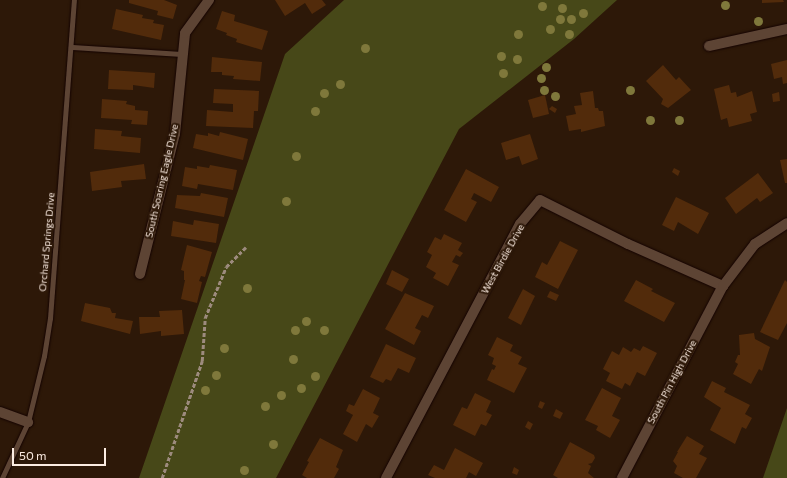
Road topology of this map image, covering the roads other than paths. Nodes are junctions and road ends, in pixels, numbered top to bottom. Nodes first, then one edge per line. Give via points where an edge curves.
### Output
1 (74, 0) edge
2 (209, 0) edge
3 (787, 29) edge
4 (709, 46) dead end
5 (71, 47) junction
6 (183, 54) junction
7 (787, 223) edge
8 (140, 274) dead end
9 (723, 286) junction
10 (0, 412) edge
11 (28, 422) junction
12 (2, 478) edge
13 (386, 478) edge
14 (622, 478) edge

1 - 5 lane, Orchard Springs Drive
2 - 6 street, South Soaring Eagle Drive via 185,33
3 - 4 street
5 - 6 lane
5 - 11 lane, Orchard Springs Drive via 50,318 42,371
6 - 8 street, South Soaring Eagle Drive via 175,134
7 - 9 street, South Pin High Drive via 755,244
9 - 13 street, West Birdie Drive via 628,244 540,200 520,224
9 - 14 street, South Pin High Drive
10 - 11 street
11 - 12 lane, Orchard Springs Drive

